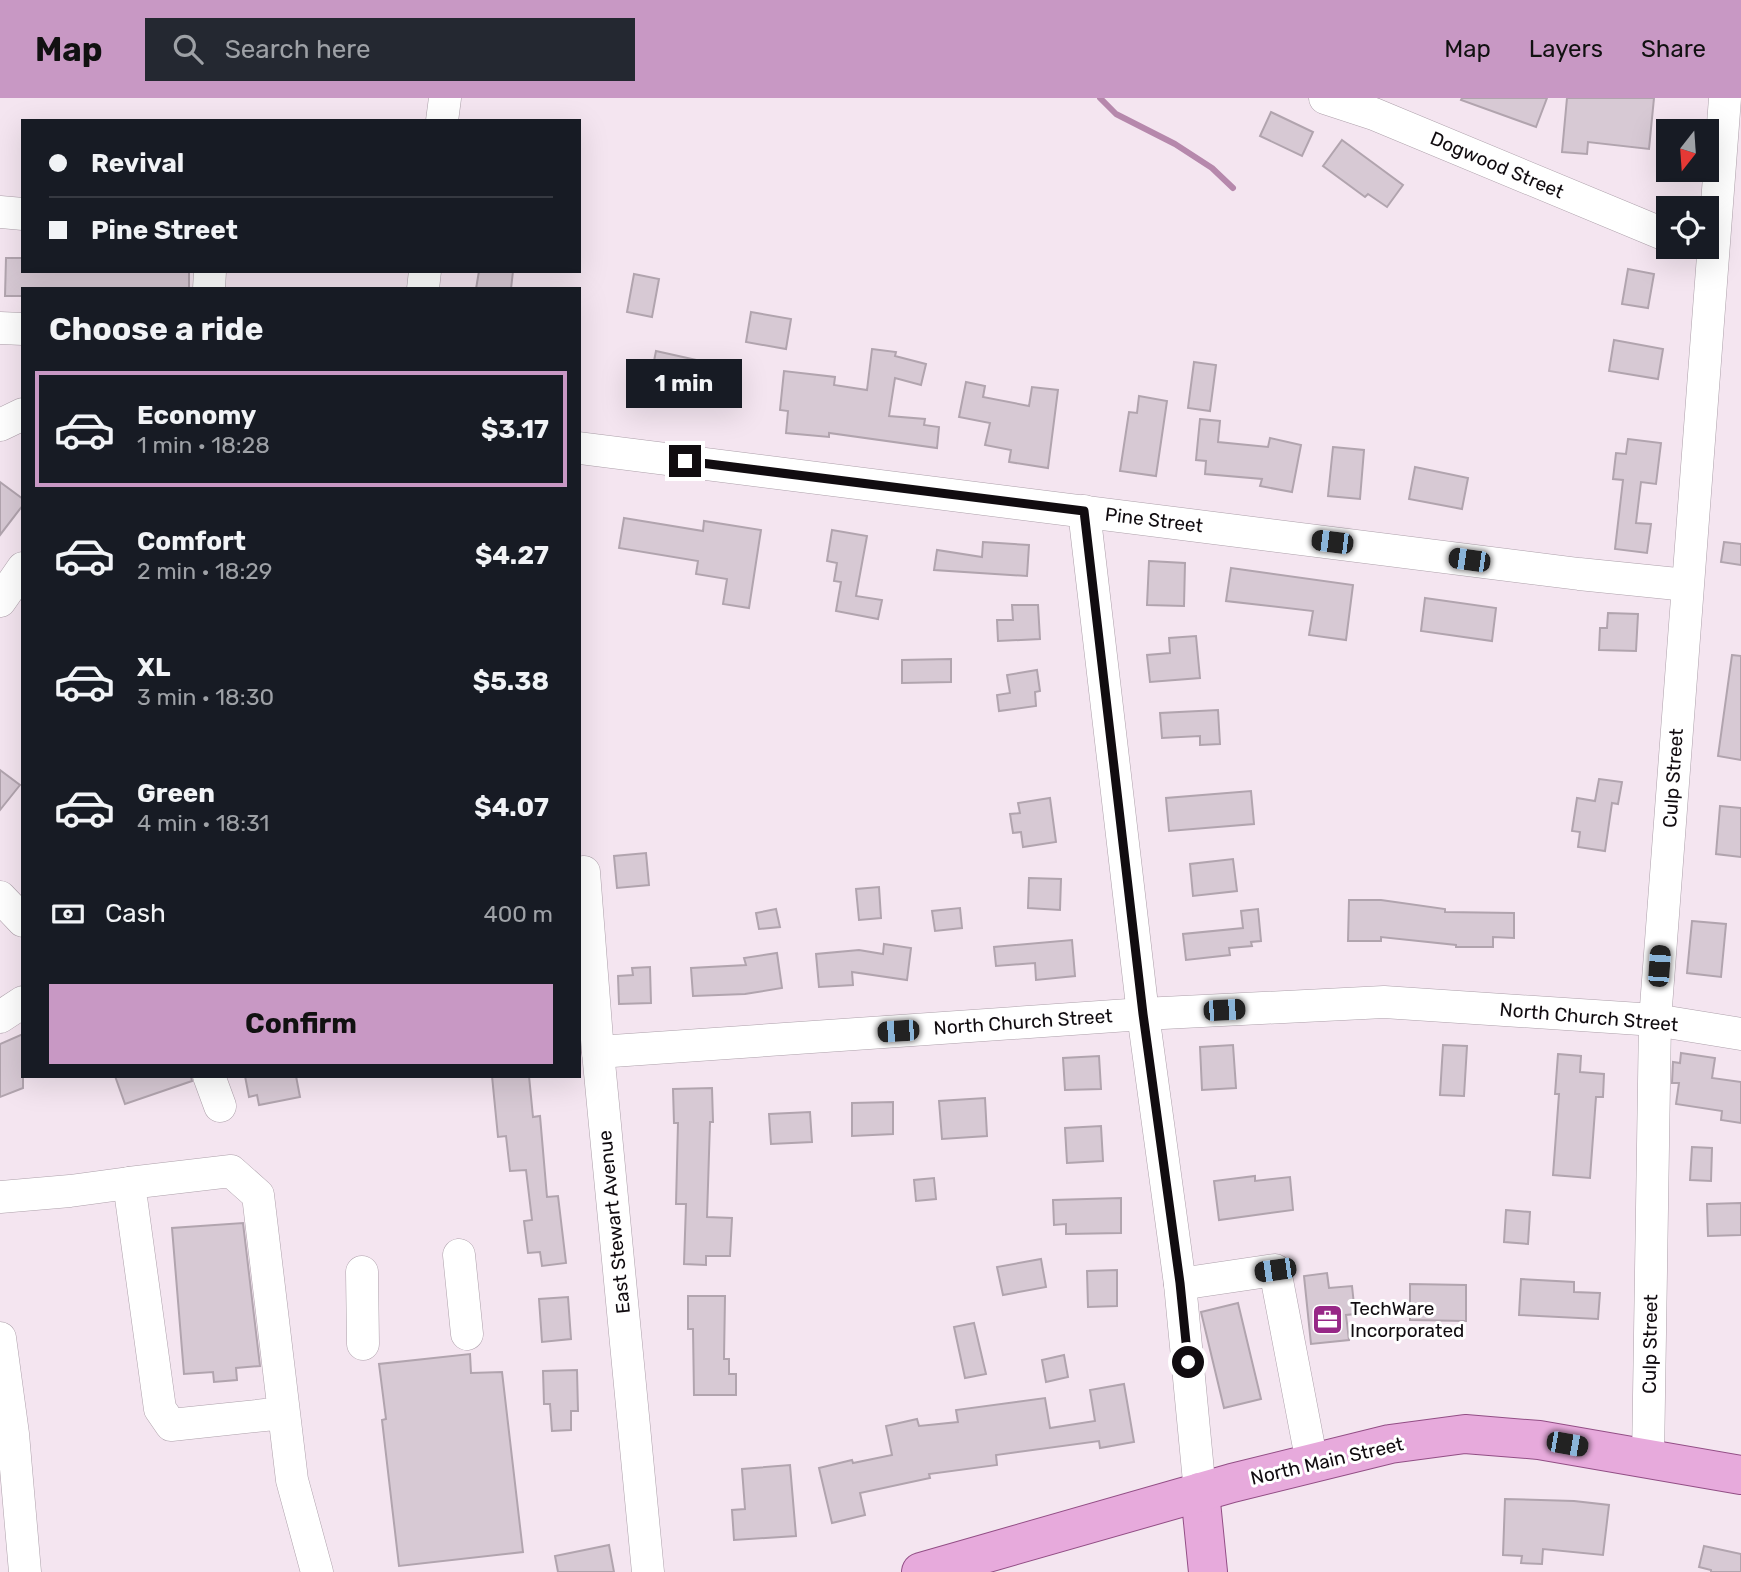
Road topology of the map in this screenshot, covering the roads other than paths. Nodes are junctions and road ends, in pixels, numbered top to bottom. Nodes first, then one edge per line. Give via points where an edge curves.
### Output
1 (445, 98) edge
2 (1325, 98) edge
3 (1725, 98) edge
4 (442, 119) edge
5 (1712, 196) edge
6 (0, 212) edge
7 (21, 214) edge
8 (1656, 231) edge
9 (1704, 259) edge
10 (0, 328) edge
11 (21, 329) edge
12 (21, 415) edge
13 (0, 425) edge
14 (581, 448) edge
15 (1084, 511) junction
16 (21, 571) edge
17 (1687, 585) junction
18 (0, 601) edge
19 (584, 872) dead end
20 (0, 897) edge
21 (21, 919) edge
22 (21, 1003) edge
23 (1143, 1014) junction
24 (0, 1017) edge
25 (1655, 1020) junction
26 (1741, 1034) edge
27 (598, 1052) junction
28 (210, 1078) edge
29 (219, 1106) dead end
30 (129, 1183) junction
31 (0, 1197) edge
32 (459, 1255) dead end
33 (362, 1272) dead end
34 (1180, 1283) junction
35 (467, 1334) dead end
36 (0, 1338) edge
37 (363, 1344) dead end
38 (285, 1413) junction
39 (6, 1435) edge
40 (1648, 1459) junction
41 (1312, 1463) junction
42 (1741, 1475) edge
43 (1200, 1492) junction
44 (25, 1572) edge
45 (317, 1572) edge
46 (648, 1572) edge
47 (921, 1572) edge
48 (1208, 1572) edge

1 - 4 street
2 - 8 street, Dogwood Street
3 - 5 street, Culp Street
6 - 7 street
9 - 17 street, Culp Street
10 - 11 street
12 - 13 street
14 - 15 street, Pine Street
15 - 17 street, Pine Street
15 - 23 street
16 - 18 street
17 - 25 street, Culp Street
19 - 27 street, East Stewart Avenue
20 - 21 street
22 - 24 street
23 - 25 street, North Church Street via 1384,1002
23 - 27 street, North Church Street
23 - 34 street
25 - 26 street, North Church Street
25 - 40 street, Culp Street
27 - 46 street, East Stewart Avenue
28 - 29 street
30 - 31 street
30 - 38 street via 231,1171 258,1195
30 - 38 street via 160,1409 172,1425
32 - 35 street
33 - 37 street
34 - 41 street via 1275,1270
34 - 43 street
36 - 39 street
38 - 45 street via 292,1480
39 - 44 street
40 - 41 main road, North Main Street via 1539,1440 1465,1434 1390,1444
40 - 42 main road, North Main Street
41 - 43 main road, North Main Street
43 - 47 main road, North Main Street
43 - 48 main road

